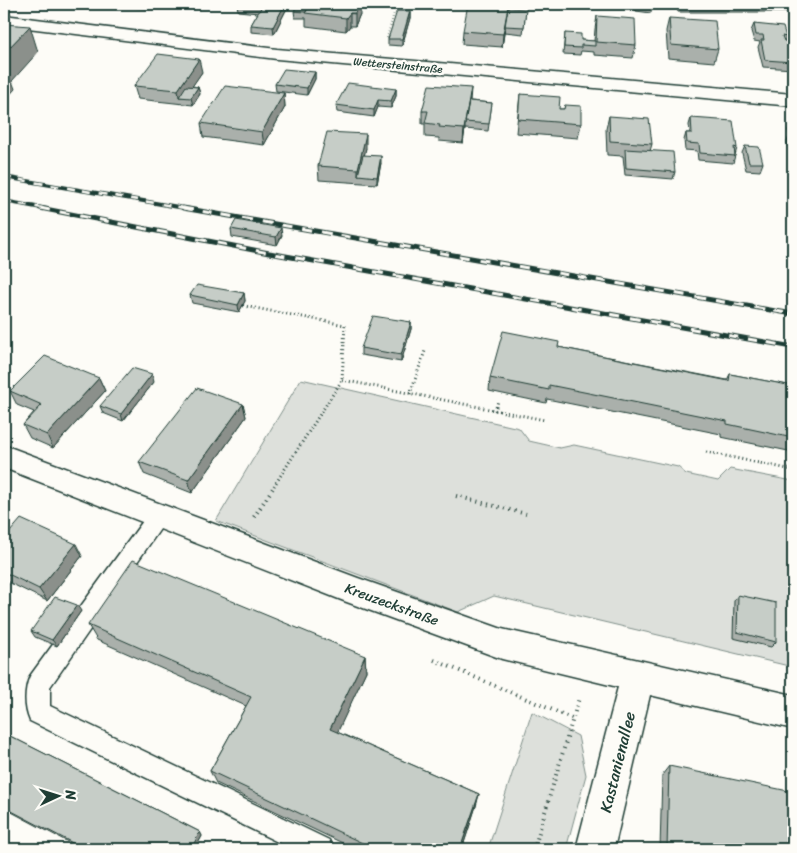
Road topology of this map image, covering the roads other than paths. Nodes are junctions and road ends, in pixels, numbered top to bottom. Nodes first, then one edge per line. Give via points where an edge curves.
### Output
1 (4, 20) edge
2 (793, 100) edge
3 (4, 456) edge
4 (158, 516) junction
5 (638, 675) junction
6 (793, 712) edge
7 (320, 849) edge
8 (595, 849) edge

1 - 2 street, Wettersteinstraße via 277,54
3 - 4 street, Kreuzeckstraße
4 - 5 street, Kreuzeckstraße via 502,644
4 - 7 lane via 38,684 38,713
5 - 6 street, Kreuzeckstraße
5 - 8 street, Kastanienallee

